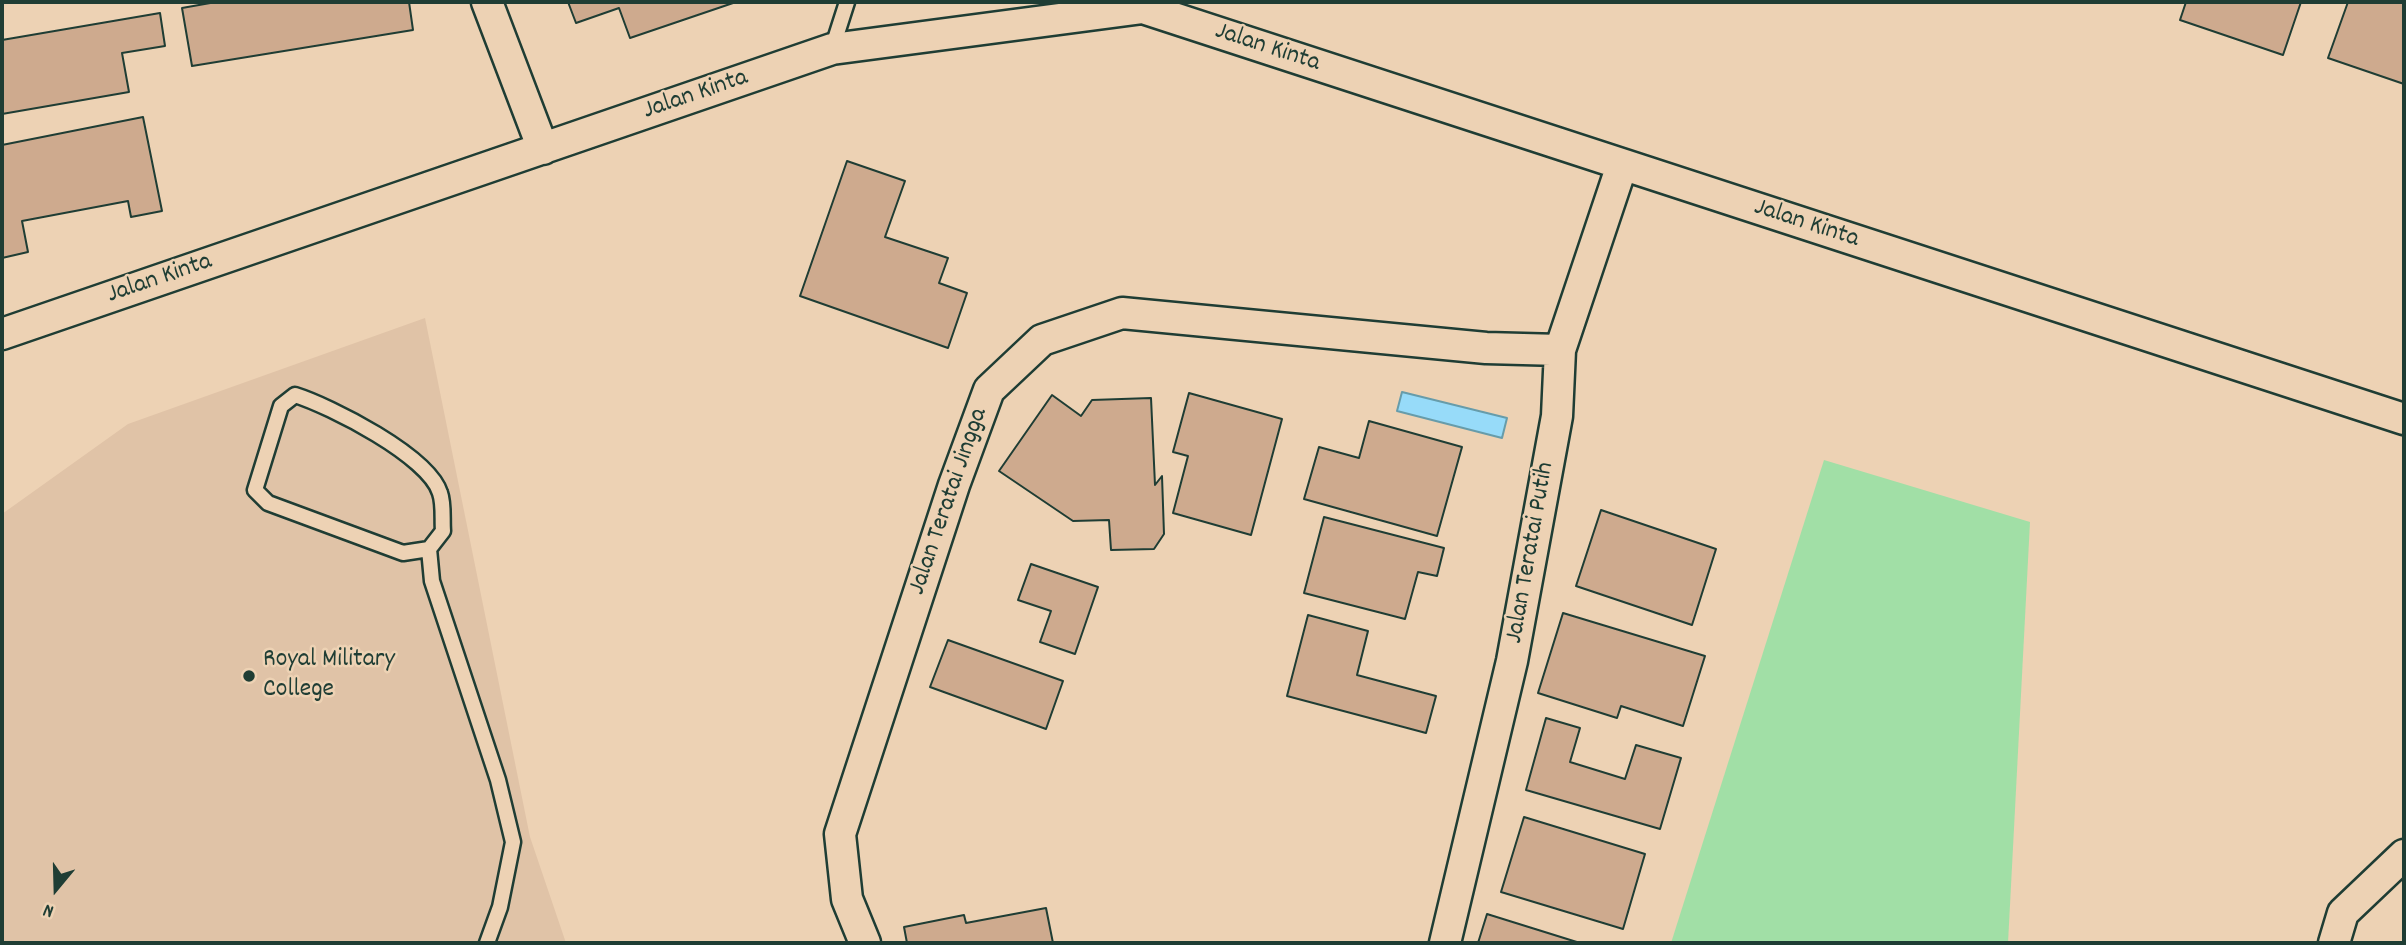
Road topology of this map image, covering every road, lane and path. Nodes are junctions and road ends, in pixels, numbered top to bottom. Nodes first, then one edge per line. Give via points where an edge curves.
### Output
1 (488, 2) edge
2 (847, 2) edge
3 (832, 49) junction
4 (543, 149) junction
5 (1622, 165) junction
6 (2, 334) edge
7 (1560, 350) junction
8 (2404, 419) edge
9 (429, 549) junction
10 (2404, 855) edge
11 (487, 943) edge
12 (865, 943) edge
13 (1445, 943) edge
14 (2334, 943) edge

1 - 4 street
2 - 3 lane
3 - 4 street, Jalan Kinta
3 - 5 street, Jalan Kinta via 1143,8
4 - 6 street, Jalan Kinta
5 - 7 street, Jalan Teratai Putih
5 - 8 street, Jalan Kinta
7 - 12 street, Jalan Teratai Jingga via 1486,348 1122,313 1042,340 989,390 840,834 847,898
7 - 13 street, Jalan Teratai Putih via 1557,416 1512,661
9 - 9 lane via 403,552 268,503 255,490 281,406 295,395 313,401 412,456 440,492 443,531
9 - 11 lane via 432,582 498,780 513,842
10 - 14 street via 2343,913

